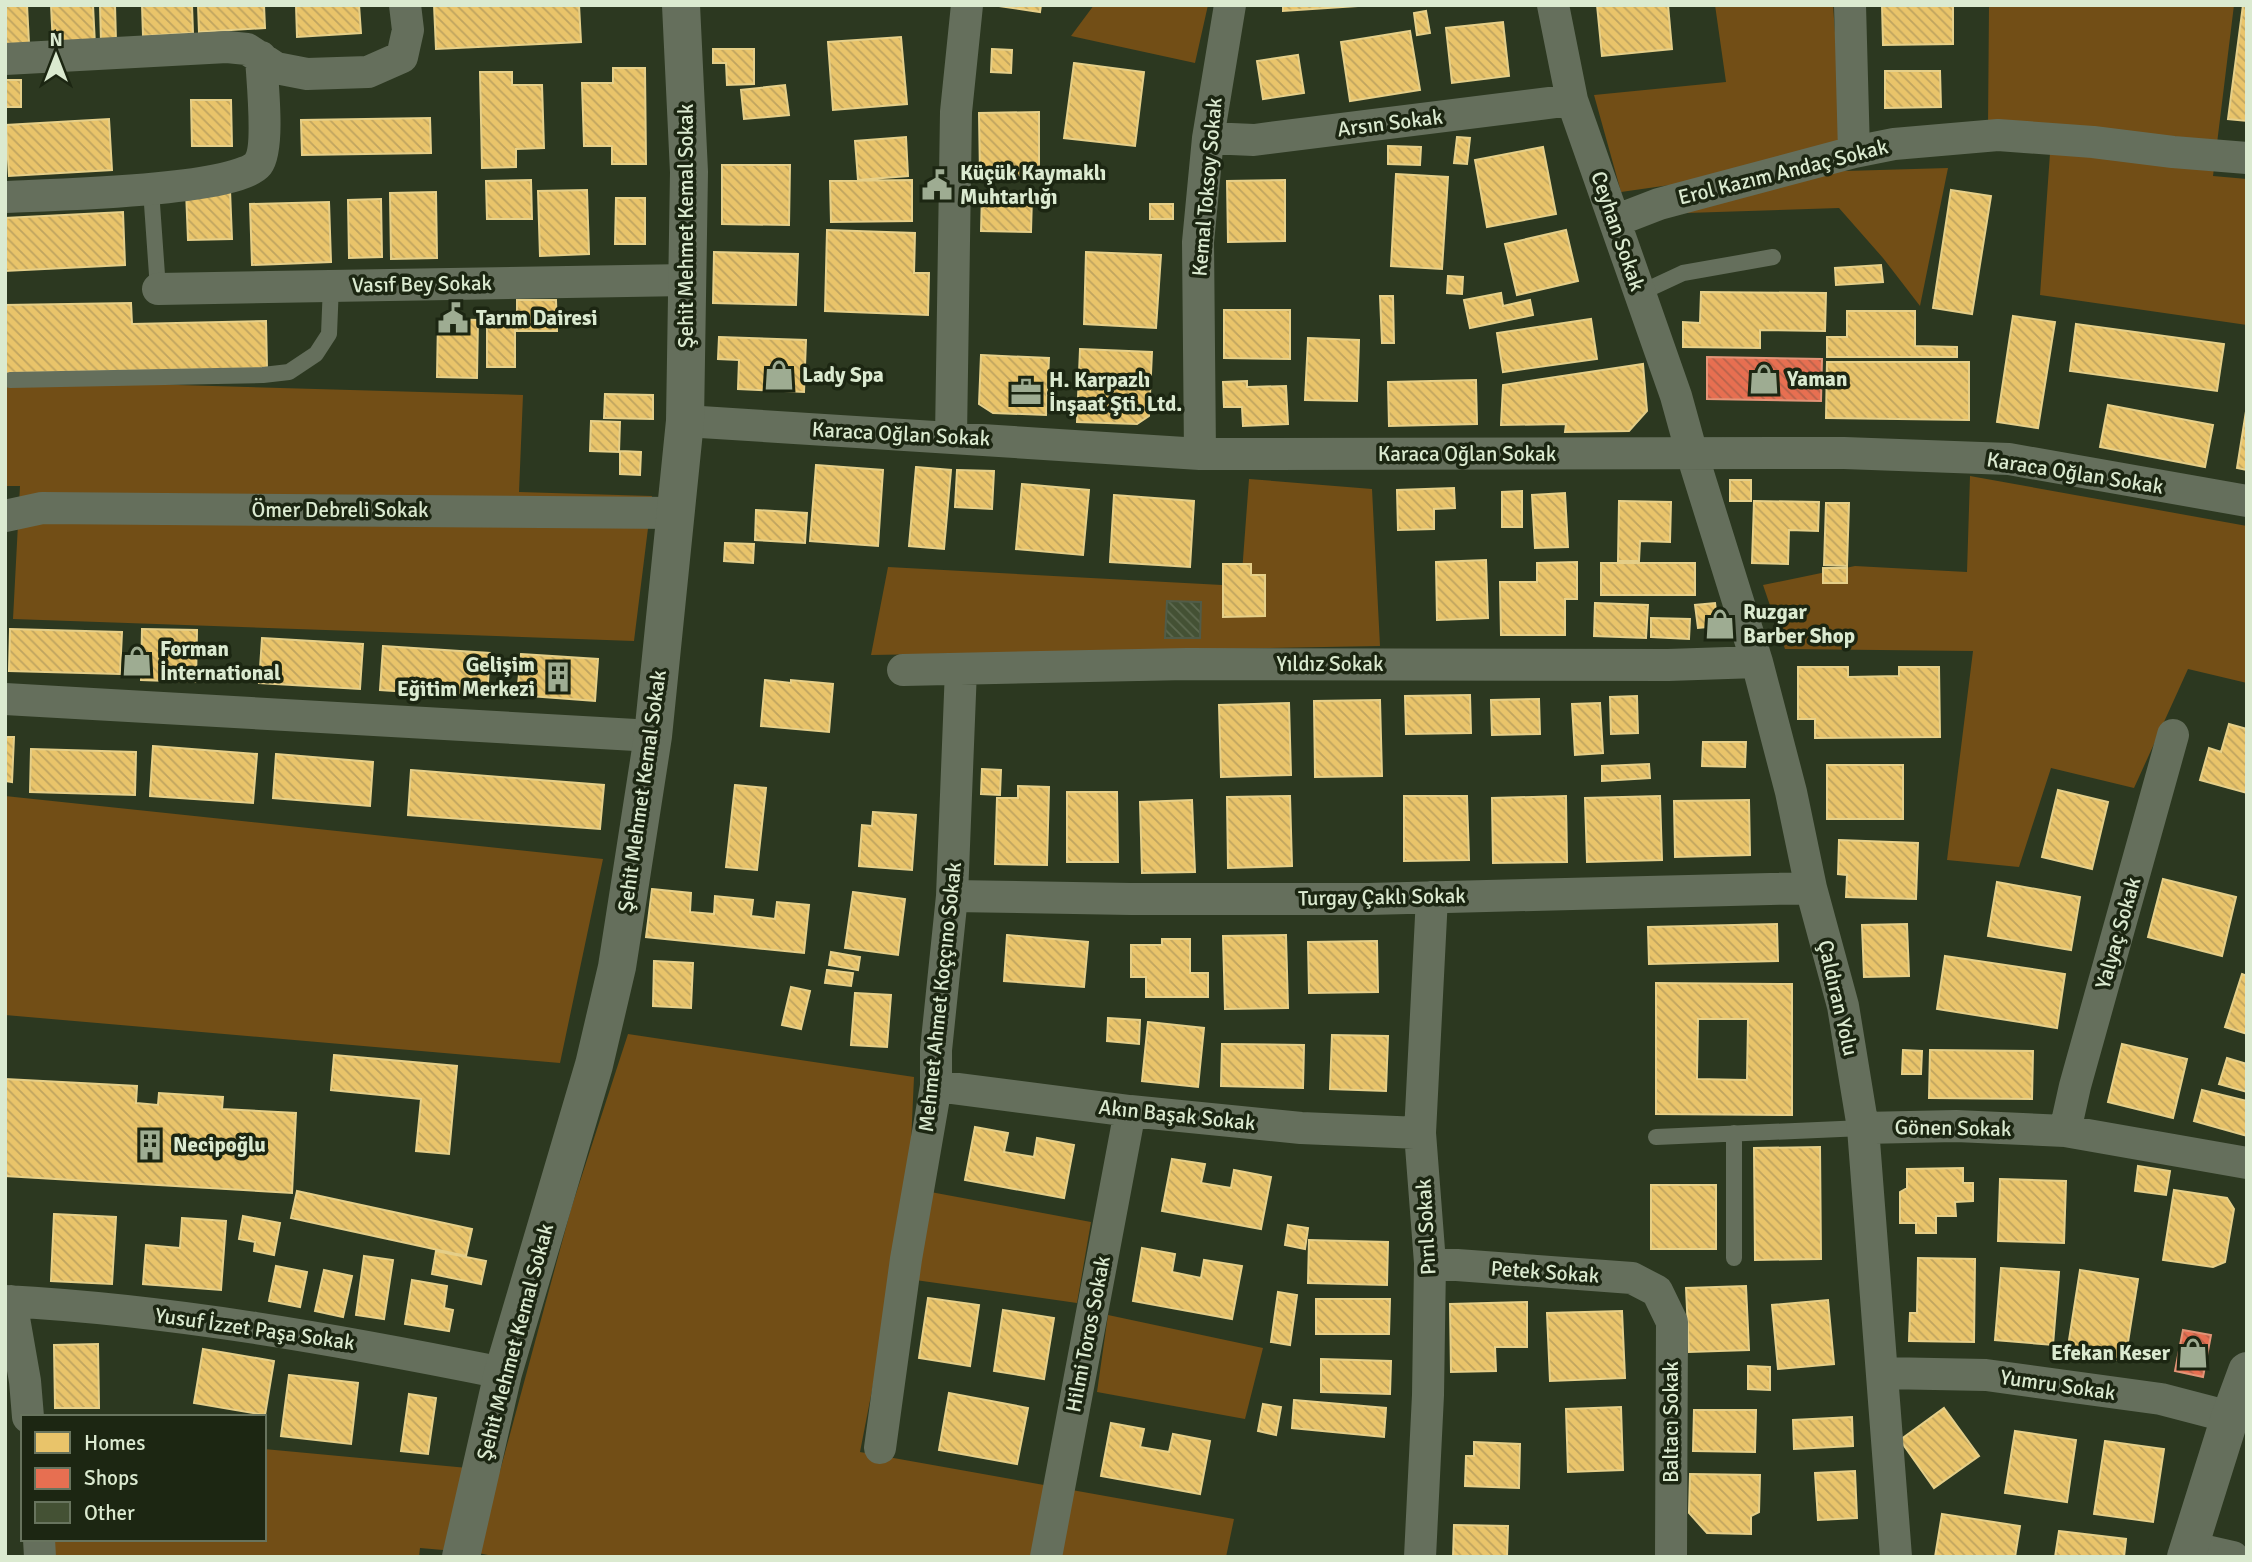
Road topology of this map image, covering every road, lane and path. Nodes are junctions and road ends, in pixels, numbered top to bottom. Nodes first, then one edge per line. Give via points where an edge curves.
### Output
1 (405, 5) edge
2 (681, 5) edge
3 (967, 5) edge
4 (1230, 5) edge
5 (1553, 5) edge
6 (1850, 5) edge
7 (261, 57) junction
8 (5, 59) edge
9 (1572, 100) junction
10 (1208, 138) junction
11 (1854, 152) junction
12 (2247, 158) edge
13 (151, 190) junction
14 (5, 197) edge
15 (1615, 221) junction
16 (1773, 257) dead end
17 (687, 280) junction
18 (331, 285) junction
19 (158, 289) joint
20 (1640, 293) junction
21 (10, 380) dead end
22 (685, 421) junction
23 (951, 437) junction
24 (1200, 454) junction
25 (1692, 454) junction
26 (2247, 501) edge
27 (676, 513) junction
28 (5, 516) edge
29 (1757, 662) junction
30 (961, 669) junction
31 (903, 670) dead end
32 (5, 699) edge
33 (2173, 735) dead end
34 (653, 736) junction
35 (1811, 888) junction
36 (953, 896) junction
37 (1432, 897) junction
38 (936, 1086) junction
39 (1130, 1111) junction
40 (1863, 1128) junction
41 (2065, 1131) junction
42 (1420, 1133) junction
43 (1734, 1133) junction
44 (1656, 1137) dead end
45 (2247, 1163) edge
46 (1734, 1258) dead end
47 (1430, 1263) junction
48 (1657, 1291) joint
49 (8, 1301) edge
50 (2247, 1371) edge
51 (503, 1373) junction
52 (1883, 1373) junction
53 (28, 1415) edge
54 (2230, 1417) junction
55 (880, 1448) dead end
56 (2187, 1552) edge
57 (461, 1557) edge
58 (1046, 1557) edge
59 (1420, 1557) edge
60 (1671, 1557) edge
61 (1896, 1557) edge
62 (2233, 1557) edge

1 - 7 street via 408,30 402,57 368,72 307,74 276,68
2 - 17 street, Şehit Mehmet Kemal Sokak via 689,172
3 - 23 street via 956,112
4 - 10 street, Kemal Toksoy Sokak
5 - 9 street, Ceyhan Sokak
6 - 11 street
7 - 8 street via 247,49 227,47
7 - 13 street via 265,145 258,164 239,177
9 - 10 street, Arsın Sokak via 1254,140
9 - 15 street, Ceyhan Sokak
10 - 24 street, Kemal Toksoy Sokak via 1198,242
11 - 12 street, Erol Kazım Andaç Sokak via 1998,135
11 - 15 street, Erol Kazım Andaç Sokak via 1659,204
13 - 14 street
13 - 19 lane
15 - 20 street, Ceyhan Sokak
16 - 20 lane via 1683,273
17 - 18 street, Vasıf Bey Sokak
17 - 22 street, Şehit Mehmet Kemal Sokak
18 - 19 street, Vasıf Bey Sokak
18 - 21 lane via 329,334 316,354 289,372
20 - 25 street, Ceyhan Sokak
22 - 23 street, Karaca Oğlan Sokak
22 - 27 street, Şehit Mehmet Kemal Sokak
23 - 24 street, Karaca Oğlan Sokak
24 - 25 street, Karaca Oğlan Sokak
25 - 26 street, Karaca Oğlan Sokak via 2009,459
25 - 29 street, Çaldıran Yolu
27 - 28 street, Ömer Debreli Sokak via 42,508
27 - 34 street, Şehit Mehmet Kemal Sokak
29 - 30 street, Yıldız Sokak
29 - 35 street, Çaldıran Yolu
30 - 31 street, Yıldız Sokak
30 - 36 street, Mehmet Ahmet Koççıno Sokak
32 - 34 street
33 - 41 street, Yalyaç Sokak
34 - 51 street, Şehit Mehmet Kemal Sokak via 617,967 594,1065
35 - 37 street, Turgay Çaklı Sokak
35 - 40 street, Çaldıran Yolu via 1843,1006
36 - 37 street, Turgay Çaklı Sokak
36 - 38 street, Mehmet Ahmet Koççıno Sokak
37 - 42 street, Pırıl Sokak
38 - 39 street, Akın Başak Sokak
38 - 55 street, Mehmet Ahmet Koççıno Sokak
39 - 42 street, Akın Başak Sokak via 1301,1128
39 - 58 street, Hilmi Toros Sokak
40 - 41 street, Gönen Sokak
40 - 43 lane, Gönen Sokak
40 - 52 street, Çaldıran Yolu
41 - 45 street, Gönen Sokak
42 - 47 street, Pırıl Sokak
43 - 44 lane, Gönen Sokak
43 - 46 lane
47 - 48 street, Petek Sokak via 1632,1278
47 - 59 street, Pırıl Sokak
48 - 60 street, Baltacı Sokak via 1672,1322
49 - 51 street, Yusuf İzzet Paşa Sokak via 123,1309 351,1342
49 - 53 street
50 - 54 street
51 - 57 street, Şehit Mehmet Kemal Sokak
52 - 54 street, Yumru Sokak via 1986,1375 2161,1399
52 - 61 street, Çaldıran Yolu
54 - 56 street
56 - 62 street

